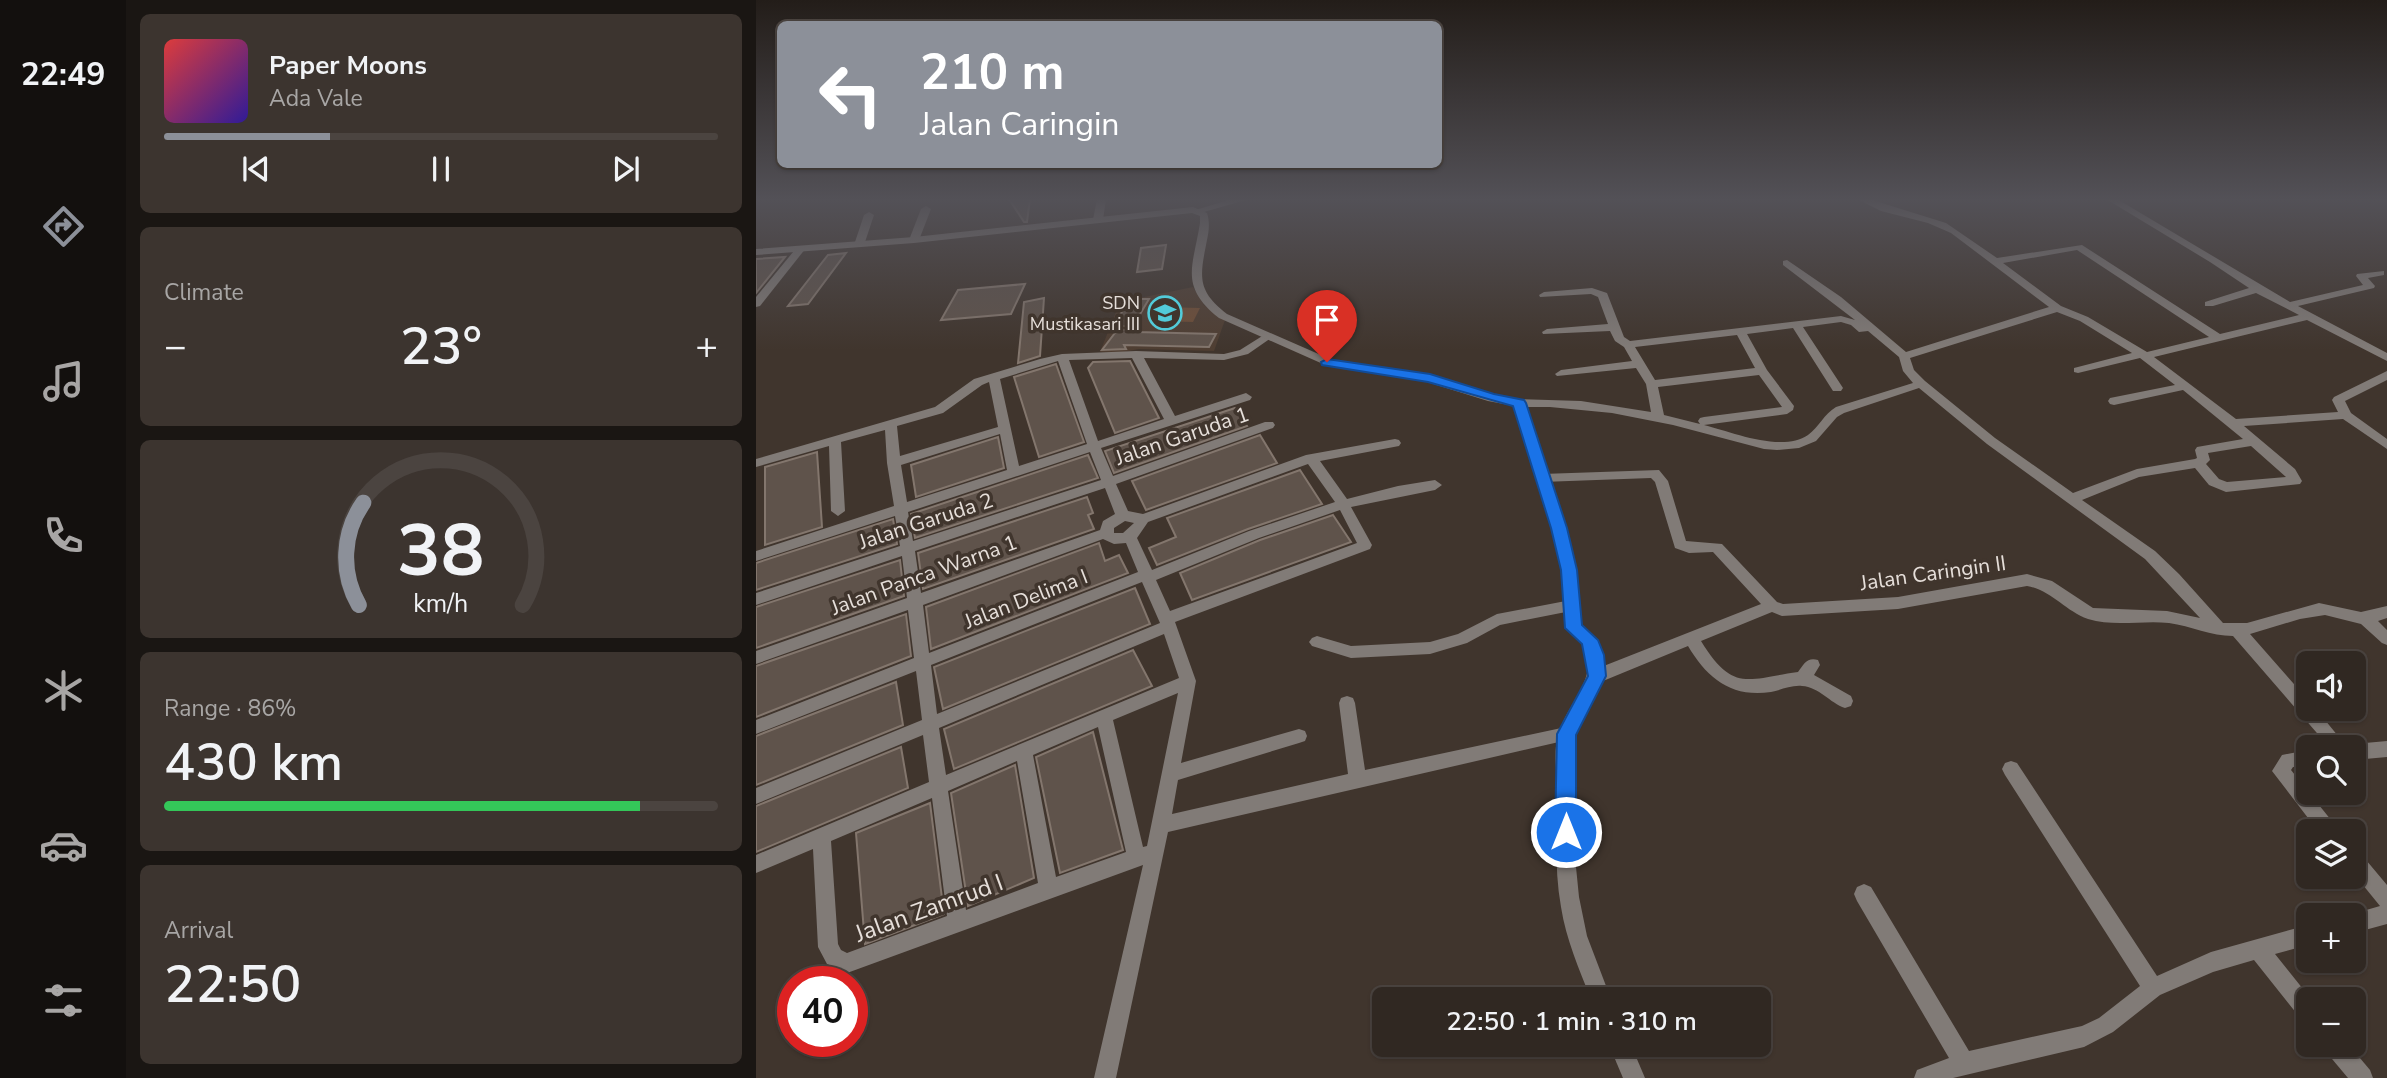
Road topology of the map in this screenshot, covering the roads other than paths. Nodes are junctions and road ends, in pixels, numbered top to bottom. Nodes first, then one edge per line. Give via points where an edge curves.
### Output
1 (781, 249) edge
2 (800, 249) edge
3 (1201, 249) edge
4 (1979, 249) edge
5 (2066, 249) edge
6 (2083, 249) edge
7 (2195, 249) edge
8 (756, 251) edge
9 (1997, 261) junction
10 (1787, 263) dead end
11 (2380, 274) dead end
12 (2257, 289) junction
13 (1544, 295) dead end
14 (756, 304) edge
15 (2209, 304) dead end
16 (2291, 305) junction
17 (2057, 308) junction
18 (2310, 316) junction
19 (1797, 326) junction
20 (1614, 327) junction
21 (1547, 332) dead end
22 (1741, 332) junction
23 (1267, 336) junction
24 (2218, 338) junction
25 (1628, 345) junction
26 (1136, 354) junction
27 (2143, 355) junction
28 (1062, 357) junction
29 (2387, 358) edge
30 (1899, 359) junction
31 (1639, 364) junction
32 (2078, 370) dead end
33 (1762, 371) junction
34 (1561, 374) dead end
35 (2387, 375) edge
36 (994, 377) junction
37 (1652, 384) junction
38 (1921, 384) junction
39 (2186, 386) junction
40 (1837, 388) dead end
41 (1246, 397) dead end
42 (2114, 401) dead end
43 (1519, 403) junction
44 (2346, 415) junction
45 (1658, 416) junction
46 (1704, 421) dead end
47 (1172, 422) junction
48 (2233, 423) junction
49 (891, 425) junction
50 (1269, 425) dead end
51 (1004, 429) junction
52 (2254, 441) junction
53 (835, 442) junction
54 (1395, 443) dead end
55 (2387, 445) edge
56 (1094, 447) junction
57 (1311, 458) junction
58 (756, 463) edge
59 (893, 463) junction
60 (2199, 463) junction
61 (1014, 472) junction
62 (1542, 478) junction
63 (1108, 482) junction
64 (1435, 485) dead end
65 (2071, 499) junction
66 (1342, 502) junction
67 (900, 509) junction
68 (838, 511) dead end
69 (1123, 516) junction
70 (1140, 520) junction
71 (1106, 533) junction
72 (1130, 537) junction
73 (908, 549) junction
74 (756, 556) edge
75 (1148, 576) junction
76 (756, 599) edge
77 (915, 600) junction
78 (1571, 606) junction
79 (1772, 606) junction
80 (2387, 612) edge
81 (2365, 619) junction
82 (1167, 623) junction
83 (2219, 629) junction
84 (2237, 630) junction
85 (1690, 637) junction
86 (2387, 639) edge
87 (1317, 642) dead end
88 (756, 658) edge
89 (920, 663) junction
90 (1597, 676) junction
91 (1188, 681) junction
92 (1845, 701) dead end
93 (1347, 704) dead end
94 (1104, 716) junction
95 (930, 726) junction
96 (756, 727) edge
97 (1566, 734) junction
98 (2329, 735) edge
99 (1299, 736) dead end
100 (2387, 749) edge
101 (1024, 751) junction
102 (2366, 751) edge
103 (2296, 759) edge
104 (2011, 769) dead end
105 (1170, 774) junction
106 (1358, 780) junction
107 (938, 789) junction
108 (2296, 790) edge
109 (756, 796) edge
110 (2308, 805) edge
111 (2319, 819) edge
112 (1159, 826) junction
113 (822, 837) junction
114 (1146, 856) junction
115 (756, 864) edge
116 (2366, 875) edge
117 (1049, 891) junction
118 (1864, 894) dead end
119 (2387, 900) edge
120 (2387, 914) edge
121 (2366, 920) edge
122 (958, 923) junction
123 (2296, 938) edge
124 (2257, 948) junction
125 (1596, 987) edge
126 (2153, 988) junction
127 (2296, 997) edge
128 (1625, 1057) edge
129 (2345, 1057) edge
130 (1964, 1063) junction
131 (1105, 1078) edge
132 (1633, 1078) edge
133 (1925, 1078) edge
134 (2362, 1078) edge

1 - 8 street
2 - 14 street
3 - 23 street via 1195,282 1198,293 1223,316
4 - 9 street
5 - 9 street
6 - 24 street
7 - 12 street
9 - 17 street
10 - 30 street via 1837,299
11 - 16 street via 2361,276 2370,286
12 - 15 street
12 - 16 street
13 - 20 street via 1600,293
16 - 18 street
17 - 27 street
17 - 30 street
18 - 24 street
18 - 29 street
19 - 22 street
19 - 30 street via 1841,319 1855,323
19 - 40 street
20 - 21 street
20 - 25 street
22 - 25 street
22 - 33 street
23 - 26 street via 1232,356
23 - 43 street via 1327,362 1430,379
24 - 27 street
25 - 31 street
26 - 28 street
26 - 47 street
27 - 32 street
27 - 39 street
28 - 36 street
28 - 56 street
30 - 38 street
31 - 34 street
31 - 37 street
33 - 37 street
33 - 46 street via 1789,408
35 - 44 street via 2338,400
36 - 49 street via 978,382 939,410
36 - 51 street
37 - 45 street
38 - 45 street via 1840,410 1812,438 1787,446 1764,445
38 - 65 street
39 - 42 street
39 - 48 street
41 - 47 street
43 - 45 street via 1567,402
43 - 62 street
44 - 48 street
44 - 55 street
47 - 56 street
48 - 52 street
49 - 53 street
49 - 59 street
50 - 63 street, Jalan Garuda 1
51 - 59 street
51 - 61 street
52 - 60 street via 2201,450 2204,460
52 - 60 street via 2295,481 2226,487 2214,482
53 - 58 street
53 - 68 street
54 - 57 street
56 - 61 street
56 - 63 street
57 - 66 street
57 - 70 street
59 - 67 street
60 - 65 street via 2137,473
61 - 67 street
62 - 78 street via 1569,570
62 - 79 street via 1654,473 1661,481 1680,544 1688,549 1717,548
63 - 69 street
63 - 73 street, Jalan Garuda 2
64 - 66 street, Jalan Delima I
65 - 83 street via 2150,555
66 - 75 street, Jalan Delima I
66 - 82 street via 1365,545
67 - 73 street
67 - 74 street
69 - 70 street
69 - 71 street via 1112,521
70 - 72 street
71 - 72 street via 1115,539
71 - 77 street, Jalan Panca Warna 1
72 - 75 street
73 - 76 street, Jalan Garuda 2
73 - 77 street
75 - 82 street
75 - 89 street, Jalan Delima I
77 - 88 street, Jalan Panca Warna 1
77 - 89 street
78 - 87 street via 1497,620 1462,639 1430,648 1352,652
78 - 90 street via 1574,628 1592,646
79 - 83 street, Jalan Caringin II via 1782,610 1873,606 2027,580 2052,586 2089,613 2168,617
79 - 85 street, Jalan Caringin II
80 - 81 street
81 - 84 street, Jalan Caringin II via 2316,609
81 - 86 street
82 - 91 street
82 - 95 street
83 - 84 street, Jalan Caringin II
84 - 98 street
85 - 90 street, Jalan Caringin II
85 - 92 street via 1716,674 1738,686 1753,688 1807,672
89 - 95 street
89 - 96 street, Jalan Delima I
90 - 97 street
91 - 94 street
91 - 105 street
93 - 106 street
94 - 101 street
94 - 114 street
95 - 107 street
95 - 109 street
97 - 106 street
97 - 125 street via 1569,900
99 - 105 street
100 - 102 street
101 - 107 street
101 - 117 street
103 - 108 street via 2288,760 2281,771
104 - 126 street
105 - 112 street
106 - 112 street
107 - 113 street
107 - 122 street
110 - 111 street
112 - 114 street
113 - 115 street
113 - 122 street, Jalan Zamrud I via 828,947 834,957 847,963
114 - 117 street, Jalan Zamrud I
114 - 131 street
116 - 119 street
117 - 122 street, Jalan Zamrud I
118 - 130 street
120 - 121 street
123 - 124 street
124 - 126 street
124 - 127 street
126 - 130 street via 2106,1025 2084,1036
128 - 132 street
129 - 134 street
130 - 133 street

